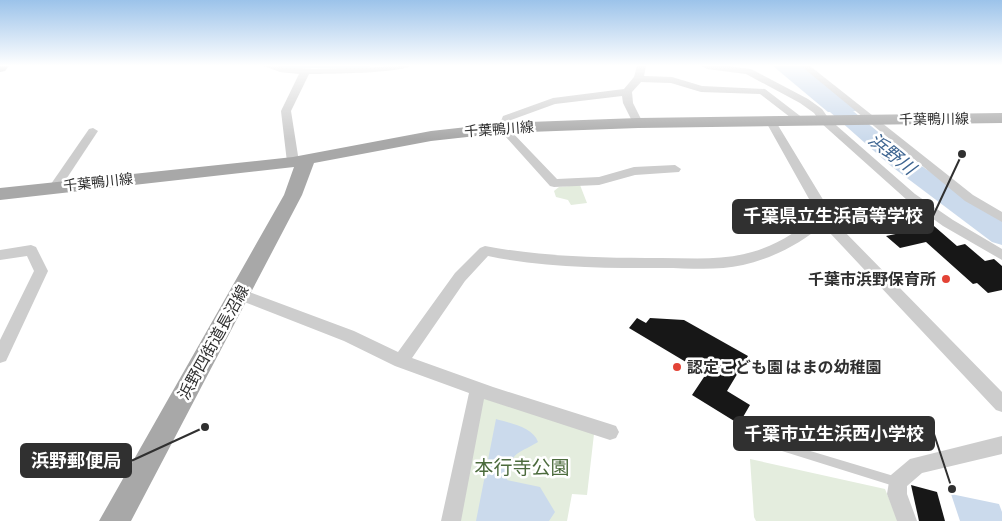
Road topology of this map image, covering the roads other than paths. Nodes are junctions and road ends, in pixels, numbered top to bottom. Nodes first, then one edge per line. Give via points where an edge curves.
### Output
1 (296, 90) edge
2 (751, 90) edge
3 (784, 90) edge
4 (837, 90) edge
5 (626, 92) joint
6 (1002, 118) edge
7 (874, 120) junction
8 (827, 121) junction
9 (771, 122) junction
10 (802, 122) junction
11 (638, 123) junction
12 (503, 128) junction
13 (93, 131) dead end
14 (300, 161) junction
15 (675, 168) dead end
16 (55, 187) junction
17 (0, 194) edge
18 (825, 216) junction
19 (1002, 218) edge
20 (1002, 256) edge
21 (2, 257) edge
22 (239, 294) junction
23 (0, 356) edge
24 (401, 361) junction
25 (478, 390) junction
26 (1002, 404) edge
27 (610, 432) dead end
28 (747, 436) dead end
29 (1002, 445) edge
30 (898, 482) junction
31 (114, 521) edge
32 (450, 521) edge
33 (907, 521) edge

1 - 14 street via 286,111
2 - 10 street via 762,91
3 - 8 street via 818,111
4 - 7 street
5 - 11 street
5 - 12 street via 553,101 508,118
6 - 7 main road, 千葉鴨川線
7 - 8 main road, 千葉鴨川線
7 - 19 street via 969,198
8 - 10 main road, 千葉鴨川線
8 - 20 street via 911,197
9 - 10 main road, 千葉鴨川線
9 - 11 main road, 千葉鴨川線
9 - 18 street
11 - 12 main road, 千葉鴨川線
12 - 14 main road, 千葉鴨川線 via 431,136
12 - 15 street via 554,183 598,181 634,171
13 - 16 street
14 - 16 main road, 千葉鴨川線
14 - 22 main road, 浜野四街道長沼線 via 293,195
16 - 17 main road, 千葉鴨川線
18 - 24 street via 800,238 771,251 716,263 572,263 485,251 460,277
18 - 26 street
21 - 23 street via 31,250 41,271
22 - 24 street via 349,336
22 - 31 main road, 浜野四街道長沼線
24 - 25 street
25 - 27 street
25 - 32 street
28 - 30 lane
29 - 30 street via 917,465
30 - 33 street via 898,494

